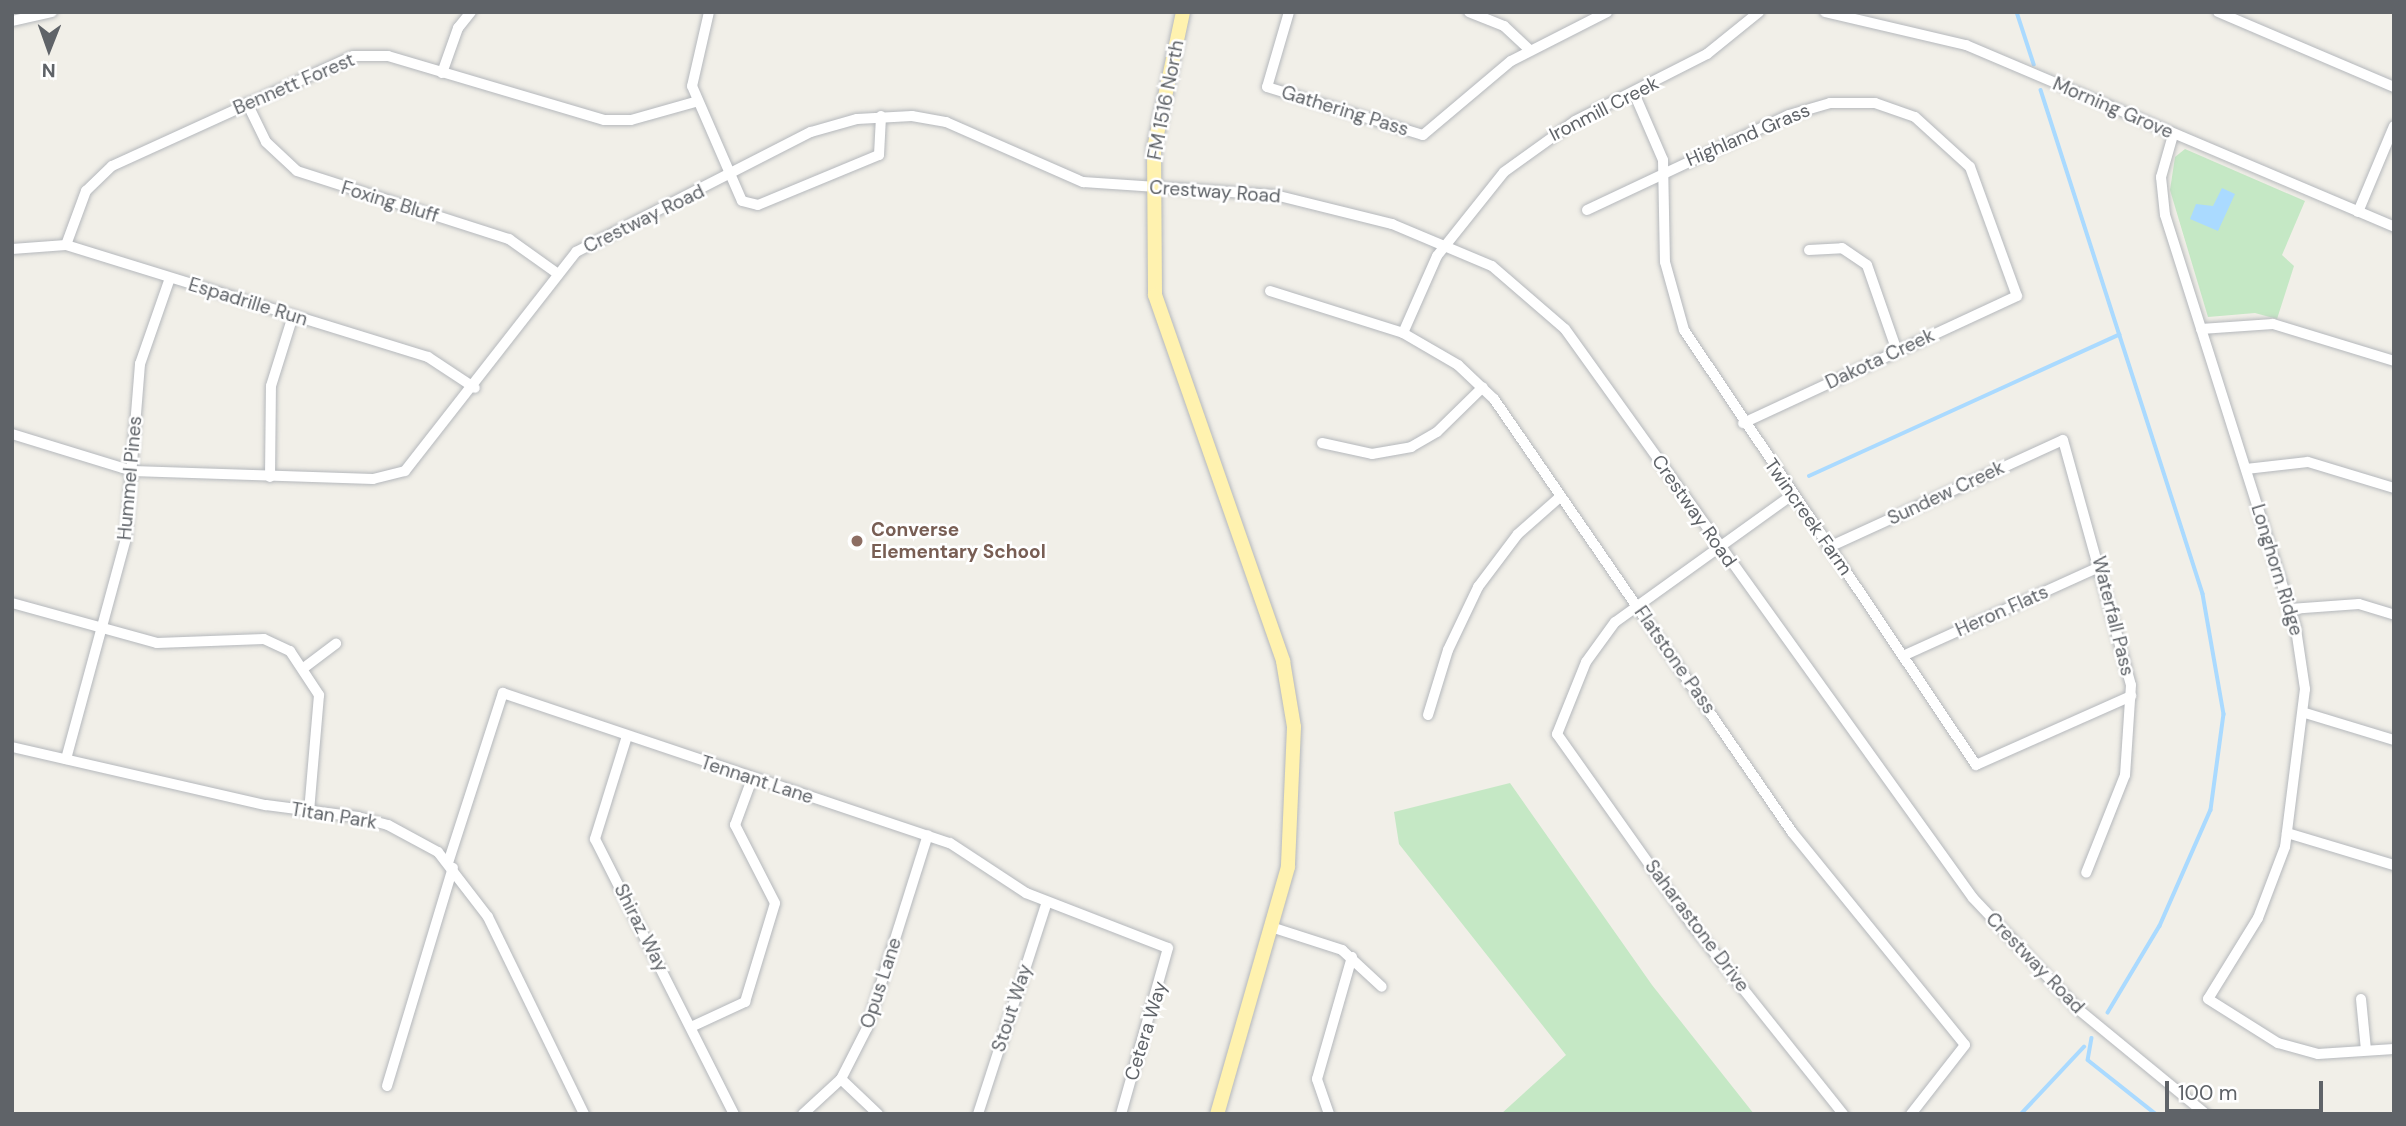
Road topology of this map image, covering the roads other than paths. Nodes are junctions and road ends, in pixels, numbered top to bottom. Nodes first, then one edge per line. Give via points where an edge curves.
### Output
1 (52, 12) edge
2 (471, 12) edge
3 (709, 12) edge
4 (1184, 12) edge
5 (1289, 12) edge
6 (1469, 12) edge
7 (1606, 12) edge
8 (1759, 12) edge
9 (1825, 12) edge
10 (2218, 12) edge
11 (12, 21) edge
12 (1530, 50) junction
13 (442, 73) junction
14 (2394, 87) edge
15 (1634, 93) junction
16 (695, 102) junction
17 (247, 103) junction
18 (881, 116) junction
19 (2394, 126) edge
20 (2173, 135) junction
21 (1664, 171) junction
22 (732, 176) junction
23 (1151, 188) junction
24 (1587, 210) dead end
25 (2358, 212) junction
26 (2394, 227) edge
27 (1447, 243) junction
28 (66, 245) junction
29 (12, 248) edge
30 (1810, 250) dead end
31 (558, 274) junction
32 (170, 278) junction
33 (1270, 291) dead end
34 (2017, 296) joint
35 (293, 316) junction
36 (2201, 330) junction
37 (1403, 332) junction
38 (1896, 351) junction
39 (2394, 361) edge
40 (1483, 387) junction
41 (475, 388) junction
42 (1743, 423) junction
43 (12, 434) edge
44 (2063, 440) joint
45 (1322, 443) dead end
46 (2246, 469) junction
47 (132, 471) junction
48 (270, 477) junction
49 (2394, 488) edge
50 (1792, 495) junction
51 (1561, 496) junction
52 (1716, 544) junction
53 (1829, 547) junction
54 (2101, 566) junction
55 (12, 603) edge
56 (1636, 604) junction
57 (2290, 609) junction
58 (2394, 615) edge
59 (102, 629) junction
60 (336, 644) dead end
61 (1903, 656) junction
62 (305, 667) junction
63 (2131, 696) junction
64 (2305, 713) junction
65 (1428, 715) dead end
66 (627, 736) junction
67 (2394, 740) edge
68 (12, 747) edge
69 (66, 759) junction
70 (752, 779) junction
71 (309, 811) junction
72 (2287, 833) junction
73 (928, 835) junction
74 (451, 865) junction
75 (2394, 865) edge
76 (2086, 873) dead end
77 (1046, 902) junction
78 (1271, 927) junction
79 (1168, 948) joint
80 (1352, 957) junction
81 (1382, 988) dead end
82 (2361, 999) dead end
83 (691, 1027) junction
84 (2394, 1049) edge
85 (2367, 1050) junction
86 (841, 1079) junction
87 (387, 1086) dead end
88 (584, 1114) edge
89 (734, 1114) edge
90 (803, 1114) edge
91 (878, 1114) edge
92 (978, 1114) edge
93 (1121, 1114) edge
94 (1217, 1114) edge
95 (1329, 1114) edge
96 (1843, 1114) edge
97 (1911, 1114) edge
98 (2206, 1114) edge

1 - 11 street
2 - 13 street via 452,41
3 - 16 street via 694,62
4 - 23 main road, FM 1516 North via 1158,121
5 - 12 street, Gathering Pass via 1267,86 1423,135 1460,99
6 - 12 street via 1504,26
7 - 12 street
8 - 15 street, Ironmill Creek via 1707,54
9 - 20 street, Morning Grove via 1966,45
10 - 14 street
13 - 16 street, Bennett Forest via 604,120 631,120
13 - 17 street, Bennett Forest via 388,56 354,56
15 - 21 street, Twincreek Farm
15 - 27 street, Ironmill Creek via 1525,152 1472,205
16 - 22 street
17 - 28 street, Bennett Forest via 104,172 81,202
17 - 31 street, Foxing Bluff via 266,142 297,171 509,239
18 - 22 street, Crestway Road via 825,127
18 - 22 street via 879,155 758,205 743,201
18 - 23 street, Crestway Road via 946,122 1083,182
19 - 25 street
20 - 25 street, Morning Grove
20 - 36 street, Longhorn Ridge via 2161,197
21 - 24 street, Highland Grass
21 - 34 street, Highland Grass via 1816,106 1860,102 1900,111 1944,137 1970,167
21 - 42 street, Twincreek Farm via 1664,246 1674,305 1701,363
22 - 31 street, Crestway Road via 587,244
23 - 27 street, Crestway Road via 1299,199
23 - 78 main road, FM 1516 North via 1152,271 1164,332 1279,648 1290,696 1293,837
25 - 26 street, Morning Grove
27 - 37 street, Ironmill Creek
27 - 52 street, Crestway Road via 1522,288 1565,329
28 - 29 street, Espadrille Run
28 - 32 street, Espadrille Run
30 - 38 street via 1842,248 1867,265
31 - 41 street, Crestway Road
32 - 35 street, Espadrille Run
32 - 47 street, Hummel Pines via 140,364
33 - 37 street, Flatstone Pass
34 - 38 street, Dakota Creek
35 - 41 street, Espadrille Run via 428,357
35 - 48 street via 271,386
36 - 39 street via 2273,324
36 - 46 street, Longhorn Ridge
37 - 40 street, Flatstone Pass
38 - 42 street, Dakota Creek
40 - 45 street via 1437,432 1411,447 1372,454
40 - 51 street, Flatstone Pass
41 - 48 street, Crestway Road via 405,471 373,479
42 - 50 street, Twincreek Farm
43 - 47 street, Crestway Road
44 - 53 street, Sundew Creek
44 - 54 street, Waterfall Pass
46 - 49 street via 2308,462
46 - 57 street, Longhorn Ridge
47 - 48 street, Crestway Road
47 - 59 street, Hummel Pines via 126,538
50 - 52 street
50 - 53 street, Twincreek Farm
51 - 56 street, Flatstone Pass
51 - 65 street via 1518,534 1478,587 1448,650
52 - 56 street
52 - 98 street, Crestway Road via 1973,898 2078,1009
53 - 61 street, Twincreek Farm
54 - 61 street, Heron Flats
54 - 63 street, Waterfall Pass
55 - 59 street
56 - 96 street, Saharastone Drive via 1590,653 1557,734 1693,926
56 - 97 street, Flatstone Pass via 1792,832 1965,1045
57 - 58 street via 2359,604
57 - 64 street, Longhorn Ridge via 2302,659
59 - 62 street via 168,644 264,639 290,651
59 - 69 street, Hummel Pines
60 - 62 street
61 - 63 street, Twincreek Farm via 1976,765
62 - 71 street via 319,695
63 - 76 street, Waterfall Pass via 2125,775
64 - 67 street
64 - 72 street, Longhorn Ridge
66 - 70 street, Tennant Lane
66 - 74 street, Tennant Lane via 503,693
66 - 83 street, Shiraz Way via 595,839
68 - 69 street, Titan Park
69 - 71 street, Titan Park
70 - 73 street, Tennant Lane
70 - 83 street via 735,825 775,904 745,1002
71 - 74 street, Titan Park via 388,825
72 - 75 street
72 - 85 street, Longhorn Ridge via 2258,918 2208,999 2278,1043 2318,1054
73 - 77 street, Tennant Lane
73 - 86 street, Opus Lane via 867,1028
74 - 87 street
74 - 88 street, Titan Park via 488,916
77 - 79 street, Tennant Lane
77 - 92 street, Stout Way
78 - 80 street
78 - 94 main road, FM 1516 North
79 - 93 street, Cetera Way
80 - 81 street
80 - 95 street via 1317,1079
82 - 85 street
83 - 89 street, Shiraz Way
84 - 85 street
86 - 90 street, Opus Lane
86 - 91 street

